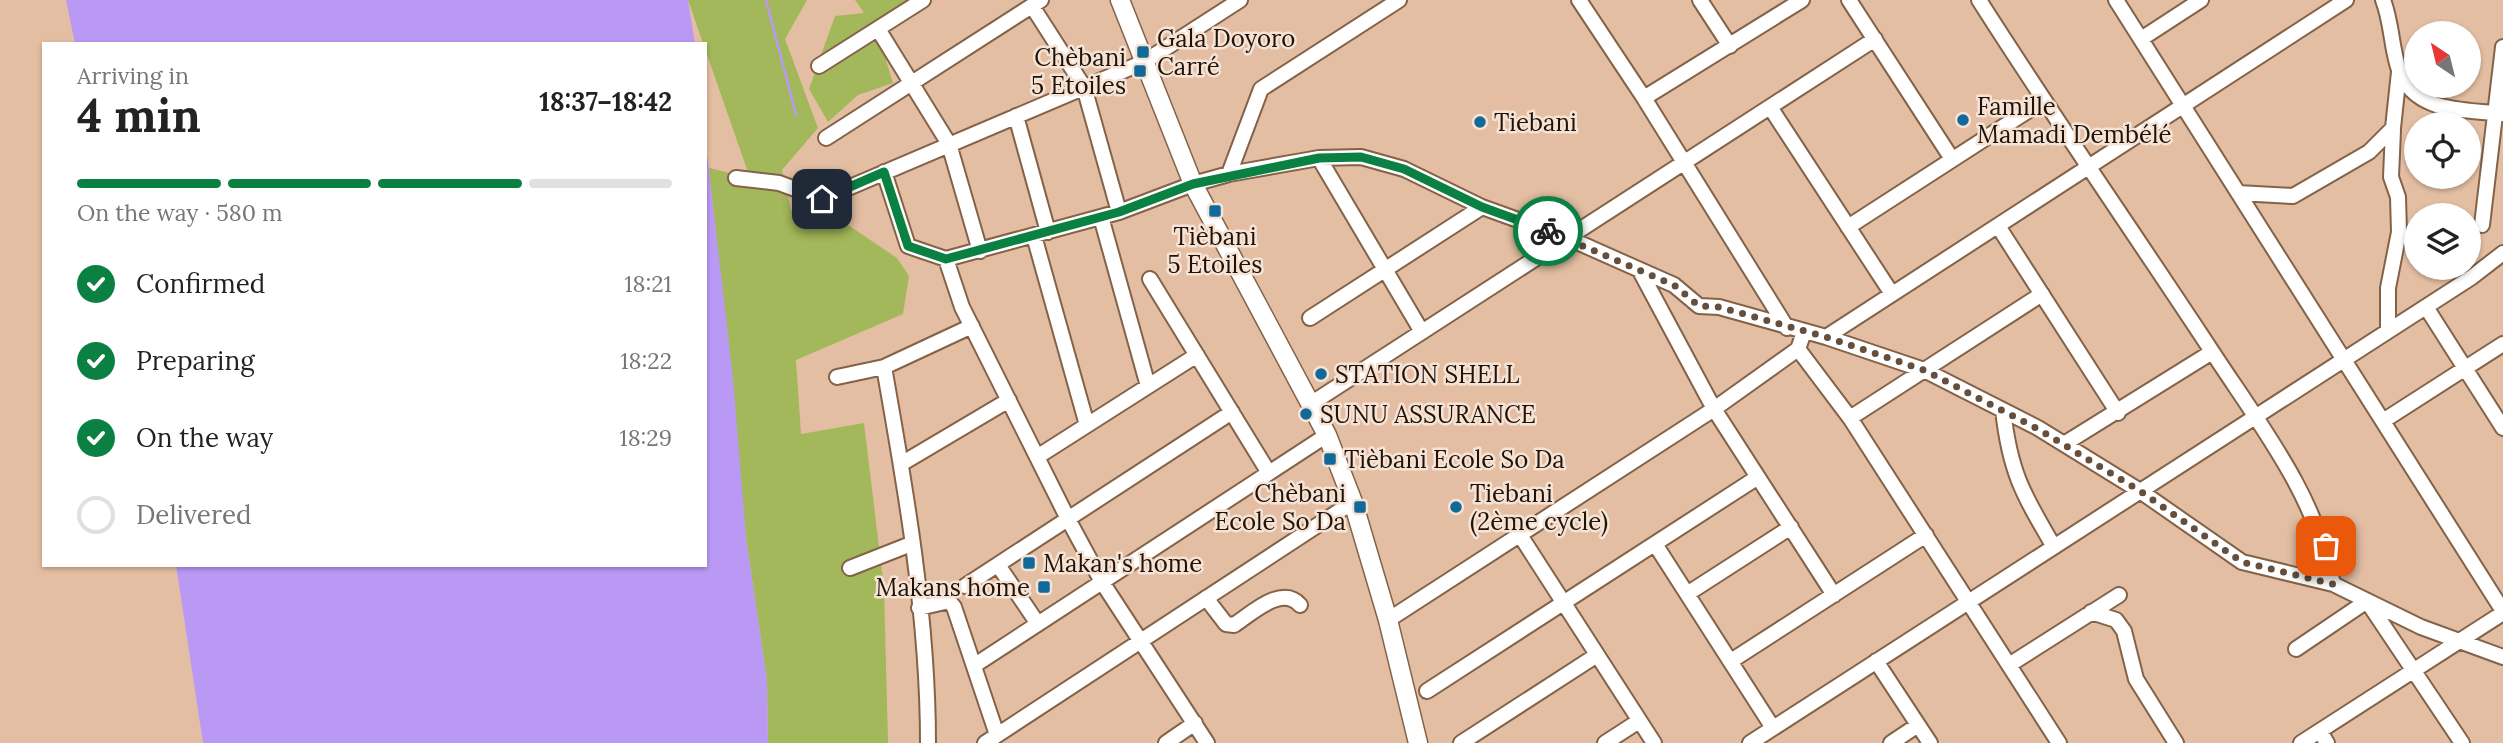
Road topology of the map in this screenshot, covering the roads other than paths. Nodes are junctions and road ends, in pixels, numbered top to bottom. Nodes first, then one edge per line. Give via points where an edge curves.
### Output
1 (923, 0) edge
2 (1120, 0) edge
3 (1240, 0) edge
4 (1399, 0) edge
5 (1579, 0) edge
6 (1700, 0) edge
7 (1802, 0) edge
8 (1849, 0) edge
9 (1979, 0) edge
10 (2116, 0) edge
11 (2202, 0) edge
12 (2346, 0) edge
13 (2383, 0) edge
14 (1036, 3) edge
15 (878, 29) junction
16 (1875, 39) junction
17 (2141, 39) junction
18 (1730, 46) junction
19 (2503, 47) edge
20 (1144, 62) junction
21 (819, 66) dead end
22 (2399, 72) junction
23 (912, 82) junction
24 (1084, 87) junction
25 (1644, 98) junction
26 (2043, 101) junction
27 (1770, 107) junction
28 (2182, 107) junction
29 (2499, 114) edge
30 (1016, 116) junction
31 (2393, 128) junction
32 (826, 138) dead end
33 (950, 144) junction
34 (1319, 158) junction
35 (1952, 159) junction
36 (1682, 164) junction
37 (2087, 168) junction
38 (884, 172) junction
39 (1229, 174) junction
40 (736, 178) dead end
41 (1193, 184) junction
42 (2238, 193) junction
43 (1482, 207) junction
44 (1119, 212) junction
45 (1101, 217) junction
46 (2482, 225) dead end
47 (1998, 226) junction
48 (1848, 227) junction
49 (1041, 234) junction
50 (1568, 238) junction
51 (979, 251) junction
52 (2503, 253) edge
53 (946, 259) junction
54 (1383, 271) junction
55 (1640, 271) junction
56 (1150, 279) dead end
57 (1892, 294) junction
58 (2042, 294) junction
59 (2426, 307) junction
60 (1310, 317) dead end
61 (972, 326) junction
62 (1787, 328) junction
63 (2388, 331) junction
64 (1422, 332) junction
65 (1804, 332) junction
66 (1826, 337) junction
67 (2503, 344) edge
68 (1797, 349) junction
69 (2212, 352) junction
70 (1197, 355) junction
71 (2345, 359) junction
72 (884, 367) junction
73 (2466, 368) junction
74 (1924, 370) junction
75 (837, 377) dead end
76 (1148, 386) junction
77 (1009, 400) junction
78 (1312, 403) junction
79 (1714, 409) junction
80 (2003, 410) junction
81 (1232, 412) junction
82 (2119, 413) junction
83 (2256, 416) junction
84 (1850, 418) junction
85 (2383, 421) junction
86 (1087, 425) junction
87 (2503, 428) edge
88 (1327, 435) junction
89 (2064, 444) junction
90 (1037, 457) junction
91 (901, 464) junction
92 (1269, 473) junction
93 (1758, 477) junction
94 (2140, 491) junction
95 (1353, 502) junction
96 (1068, 520) junction
97 (1791, 527) junction
98 (1520, 535) junction
99 (1926, 536) junction
100 (911, 544) junction
101 (1655, 544) junction
102 (2054, 547) junction
103 (998, 565) junction
104 (850, 568) dead end
105 (1102, 582) junction
106 (2333, 584) junction
107 (965, 586) dead end
108 (1687, 594) junction
109 (1834, 595) junction
110 (2119, 595) dead end
111 (1206, 598) junction
112 (2367, 601) junction
113 (1969, 602) junction
114 (1563, 603) junction
115 (1300, 605) dead end
116 (919, 608) junction
117 (2091, 612) junction
118 (2503, 612) edge
119 (1388, 620) junction
120 (1038, 624) junction
121 (2461, 640) junction
122 (1141, 641) junction
123 (2296, 649) dead end
124 (1597, 655) junction
125 (2503, 657) edge
126 (1731, 662) junction
127 (1877, 662) junction
128 (2009, 665) junction
129 (975, 666) junction
130 (2415, 670) junction
131 (1427, 691) dead end
132 (1639, 721) junction
133 (1195, 723) junction
134 (1918, 725) junction
135 (1773, 728) junction
136 (2323, 737) edge
137 (1000, 738) edge
138 (928, 743) edge
139 (1166, 743) edge
140 (1208, 743) edge
141 (1418, 743) edge
142 (1461, 743) edge
143 (1605, 743) edge
144 (1654, 743) edge
145 (1750, 743) edge
146 (1891, 743) edge
147 (1930, 743) edge
148 (2059, 743) edge
149 (2176, 743) edge
150 (2301, 743) edge
151 (2462, 743) edge

1 - 15 street
2 - 20 main road
3 - 20 street
4 - 39 street via 1261,89
5 - 25 street
6 - 18 street
7 - 18 street
8 - 16 street
9 - 26 street
10 - 17 street
11 - 17 street
12 - 28 street
13 - 22 street
14 - 23 street
14 - 24 street
15 - 21 street
15 - 23 street
16 - 27 street
16 - 35 street
17 - 28 street
18 - 25 street
19 - 29 street
20 - 24 street
20 - 41 main road
22 - 29 street via 2413,92 2433,106
22 - 31 street
23 - 32 street
23 - 33 street
24 - 30 street
24 - 44 street
25 - 36 street
26 - 35 street
26 - 37 street
27 - 36 street
27 - 48 street
28 - 37 street
28 - 42 street
29 - 46 street
30 - 33 street
30 - 49 street
31 - 42 street via 2370,152 2293,195
31 - 63 street via 2391,177 2398,197 2399,232 2388,288
33 - 38 street
33 - 51 street
34 - 39 street
34 - 43 street via 1361,157 1404,169
34 - 54 street
35 - 48 street
36 - 50 street
36 - 62 street
37 - 47 street
37 - 69 street
38 - 40 street via 822,199 779,183
38 - 53 street via 908,246
39 - 41 street
41 - 44 street
41 - 78 main road
42 - 71 street
43 - 50 street
43 - 54 street
44 - 45 street
45 - 49 street
45 - 76 street
47 - 57 street
47 - 58 street
48 - 57 street
49 - 51 street
49 - 86 street
50 - 55 street
50 - 64 street
51 - 53 street
52 - 59 street
53 - 61 street
54 - 60 street
54 - 64 street
55 - 62 street via 1674,285 1699,306 1719,307
55 - 79 street
56 - 70 street
57 - 66 street
58 - 74 street
58 - 82 street
59 - 63 street
59 - 73 street
61 - 72 street
61 - 77 street
62 - 65 street
63 - 71 street
64 - 78 street
65 - 66 street
65 - 68 street
66 - 74 street
67 - 73 street
68 - 79 street
68 - 84 street
69 - 82 street
69 - 83 street
70 - 76 street
70 - 81 street
71 - 83 street
71 - 85 street
72 - 75 street
72 - 91 street
73 - 85 street
73 - 87 street
74 - 80 street
74 - 84 street
76 - 86 street
77 - 90 street
77 - 91 street
78 - 88 main road
79 - 93 street
79 - 98 street
80 - 89 street
80 - 102 street via 2007,450 2018,485
81 - 92 street
81 - 96 street
82 - 89 street
83 - 94 street
83 - 106 street via 2314,515
84 - 99 street
85 - 118 street
86 - 90 street
88 - 92 street
88 - 95 main road
89 - 94 street
90 - 96 street
91 - 100 street
92 - 105 street
93 - 97 street
93 - 101 street
94 - 102 street
94 - 106 street via 2242,562
95 - 111 street
95 - 119 main road
96 - 103 street
96 - 105 street
97 - 108 street
97 - 109 street
98 - 114 street
98 - 119 street
99 - 109 street
99 - 113 street
100 - 104 street
100 - 116 street
101 - 108 street
101 - 114 street
102 - 113 street
103 - 107 street
103 - 120 street
105 - 120 street
105 - 122 street
106 - 112 street
108 - 126 street
109 - 126 street
110 - 117 street
111 - 115 street via 1226,624 1234,625 1278,597
111 - 122 street
112 - 121 street
112 - 123 street
112 - 130 street
113 - 127 street
113 - 128 street
114 - 124 street
114 - 131 street
116 - 129 street via 949,601
116 - 138 street via 928,676
117 - 128 street
117 - 149 street via 2116,620 2124,631 2136,679
118 - 121 street
119 - 141 main road
120 - 129 street
121 - 125 street
121 - 130 street
122 - 133 street
122 - 137 street
124 - 132 street
124 - 142 street
126 - 135 street
127 - 134 street
127 - 135 street
128 - 148 street
129 - 137 street
130 - 136 street
130 - 151 street
132 - 143 street
132 - 144 street
133 - 139 street
133 - 140 street
134 - 146 street
134 - 147 street
135 - 145 street
136 - 150 street

